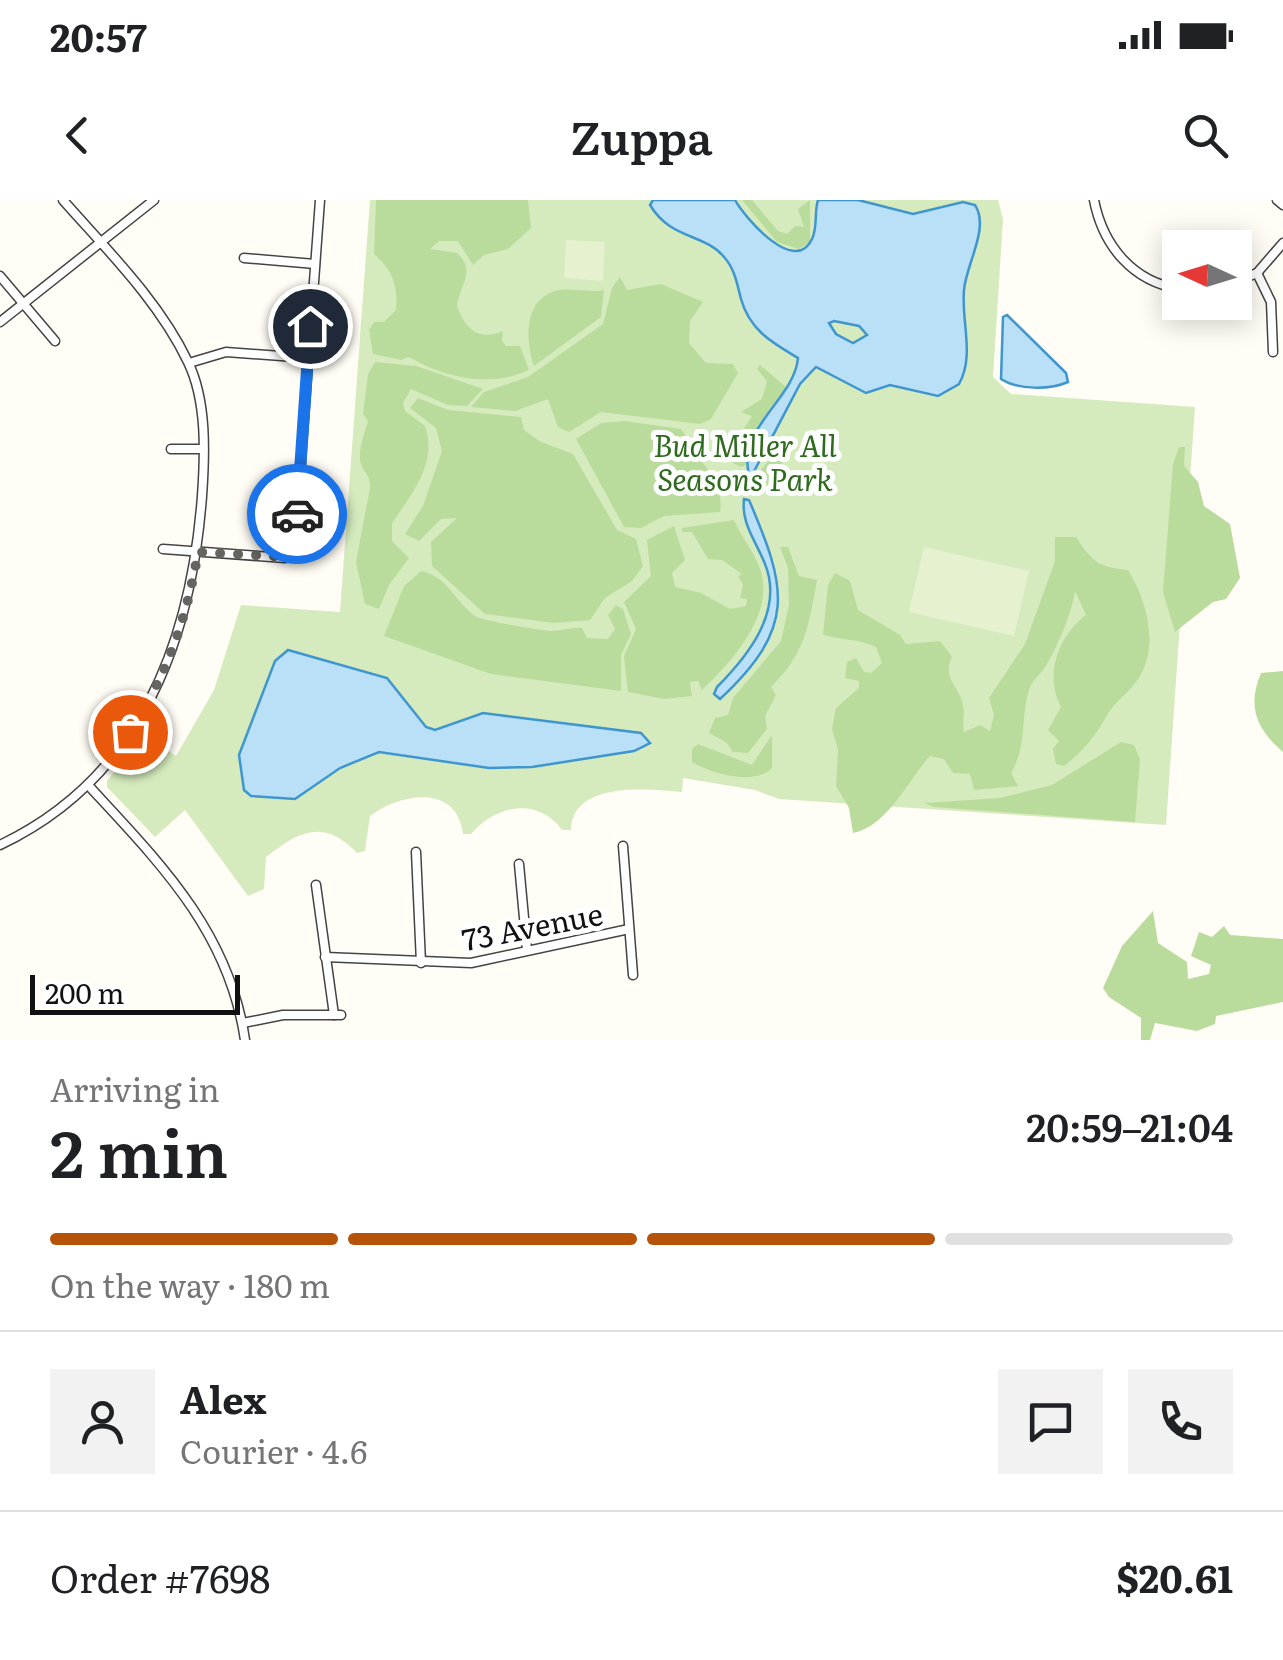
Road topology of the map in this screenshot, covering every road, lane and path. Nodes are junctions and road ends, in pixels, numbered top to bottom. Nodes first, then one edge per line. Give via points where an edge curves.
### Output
1 (63, 200) edge
2 (154, 200) edge
3 (320, 200) edge
4 (1094, 200) edge
5 (1277, 200) edge
6 (1283, 205) edge
7 (98, 241) junction
8 (1283, 242) edge
9 (244, 258) dead end
10 (315, 264) junction
11 (1257, 273) junction
12 (1252, 275) edge
13 (0, 276) edge
14 (1162, 284) edge
15 (26, 305) junction
16 (0, 322) edge
17 (55, 341) dead end
18 (1273, 352) dead end
19 (308, 358) junction
20 (189, 364) junction
21 (171, 448) dead end
22 (203, 449) junction
23 (164, 549) dead end
24 (198, 552) junction
25 (88, 784) junction
26 (0, 845) edge
27 (624, 846) dead end
28 (416, 852) dead end
29 (518, 864) dead end
30 (316, 885) dead end
31 (629, 929) junction
32 (527, 950) junction
33 (324, 957) junction
34 (420, 962) junction
35 (632, 976) dead end
36 (242, 1023) junction
37 (245, 1040) edge

1 - 7 street
2 - 7 street
3 - 10 street
4 - 14 street via 1103,232 1126,263
5 - 6 street
7 - 15 street
7 - 20 street via 156,308
8 - 11 street
9 - 10 street
10 - 19 street
11 - 12 street
11 - 18 street via 1271,302
13 - 15 street
15 - 16 street
15 - 17 street
19 - 20 street via 226,352
19 - 24 street via 294,554
20 - 22 street
21 - 22 street
22 - 24 street
23 - 24 street
24 - 25 street via 190,600 163,676
25 - 26 street
25 - 36 street via 150,847 201,916
27 - 31 street
28 - 34 street
29 - 32 street
30 - 33 street
31 - 32 street, 73 Avenue
31 - 35 street
32 - 34 street, 73 Avenue via 471,963
33 - 34 street, 73 Avenue
33 - 36 street via 338,1015
36 - 37 street

